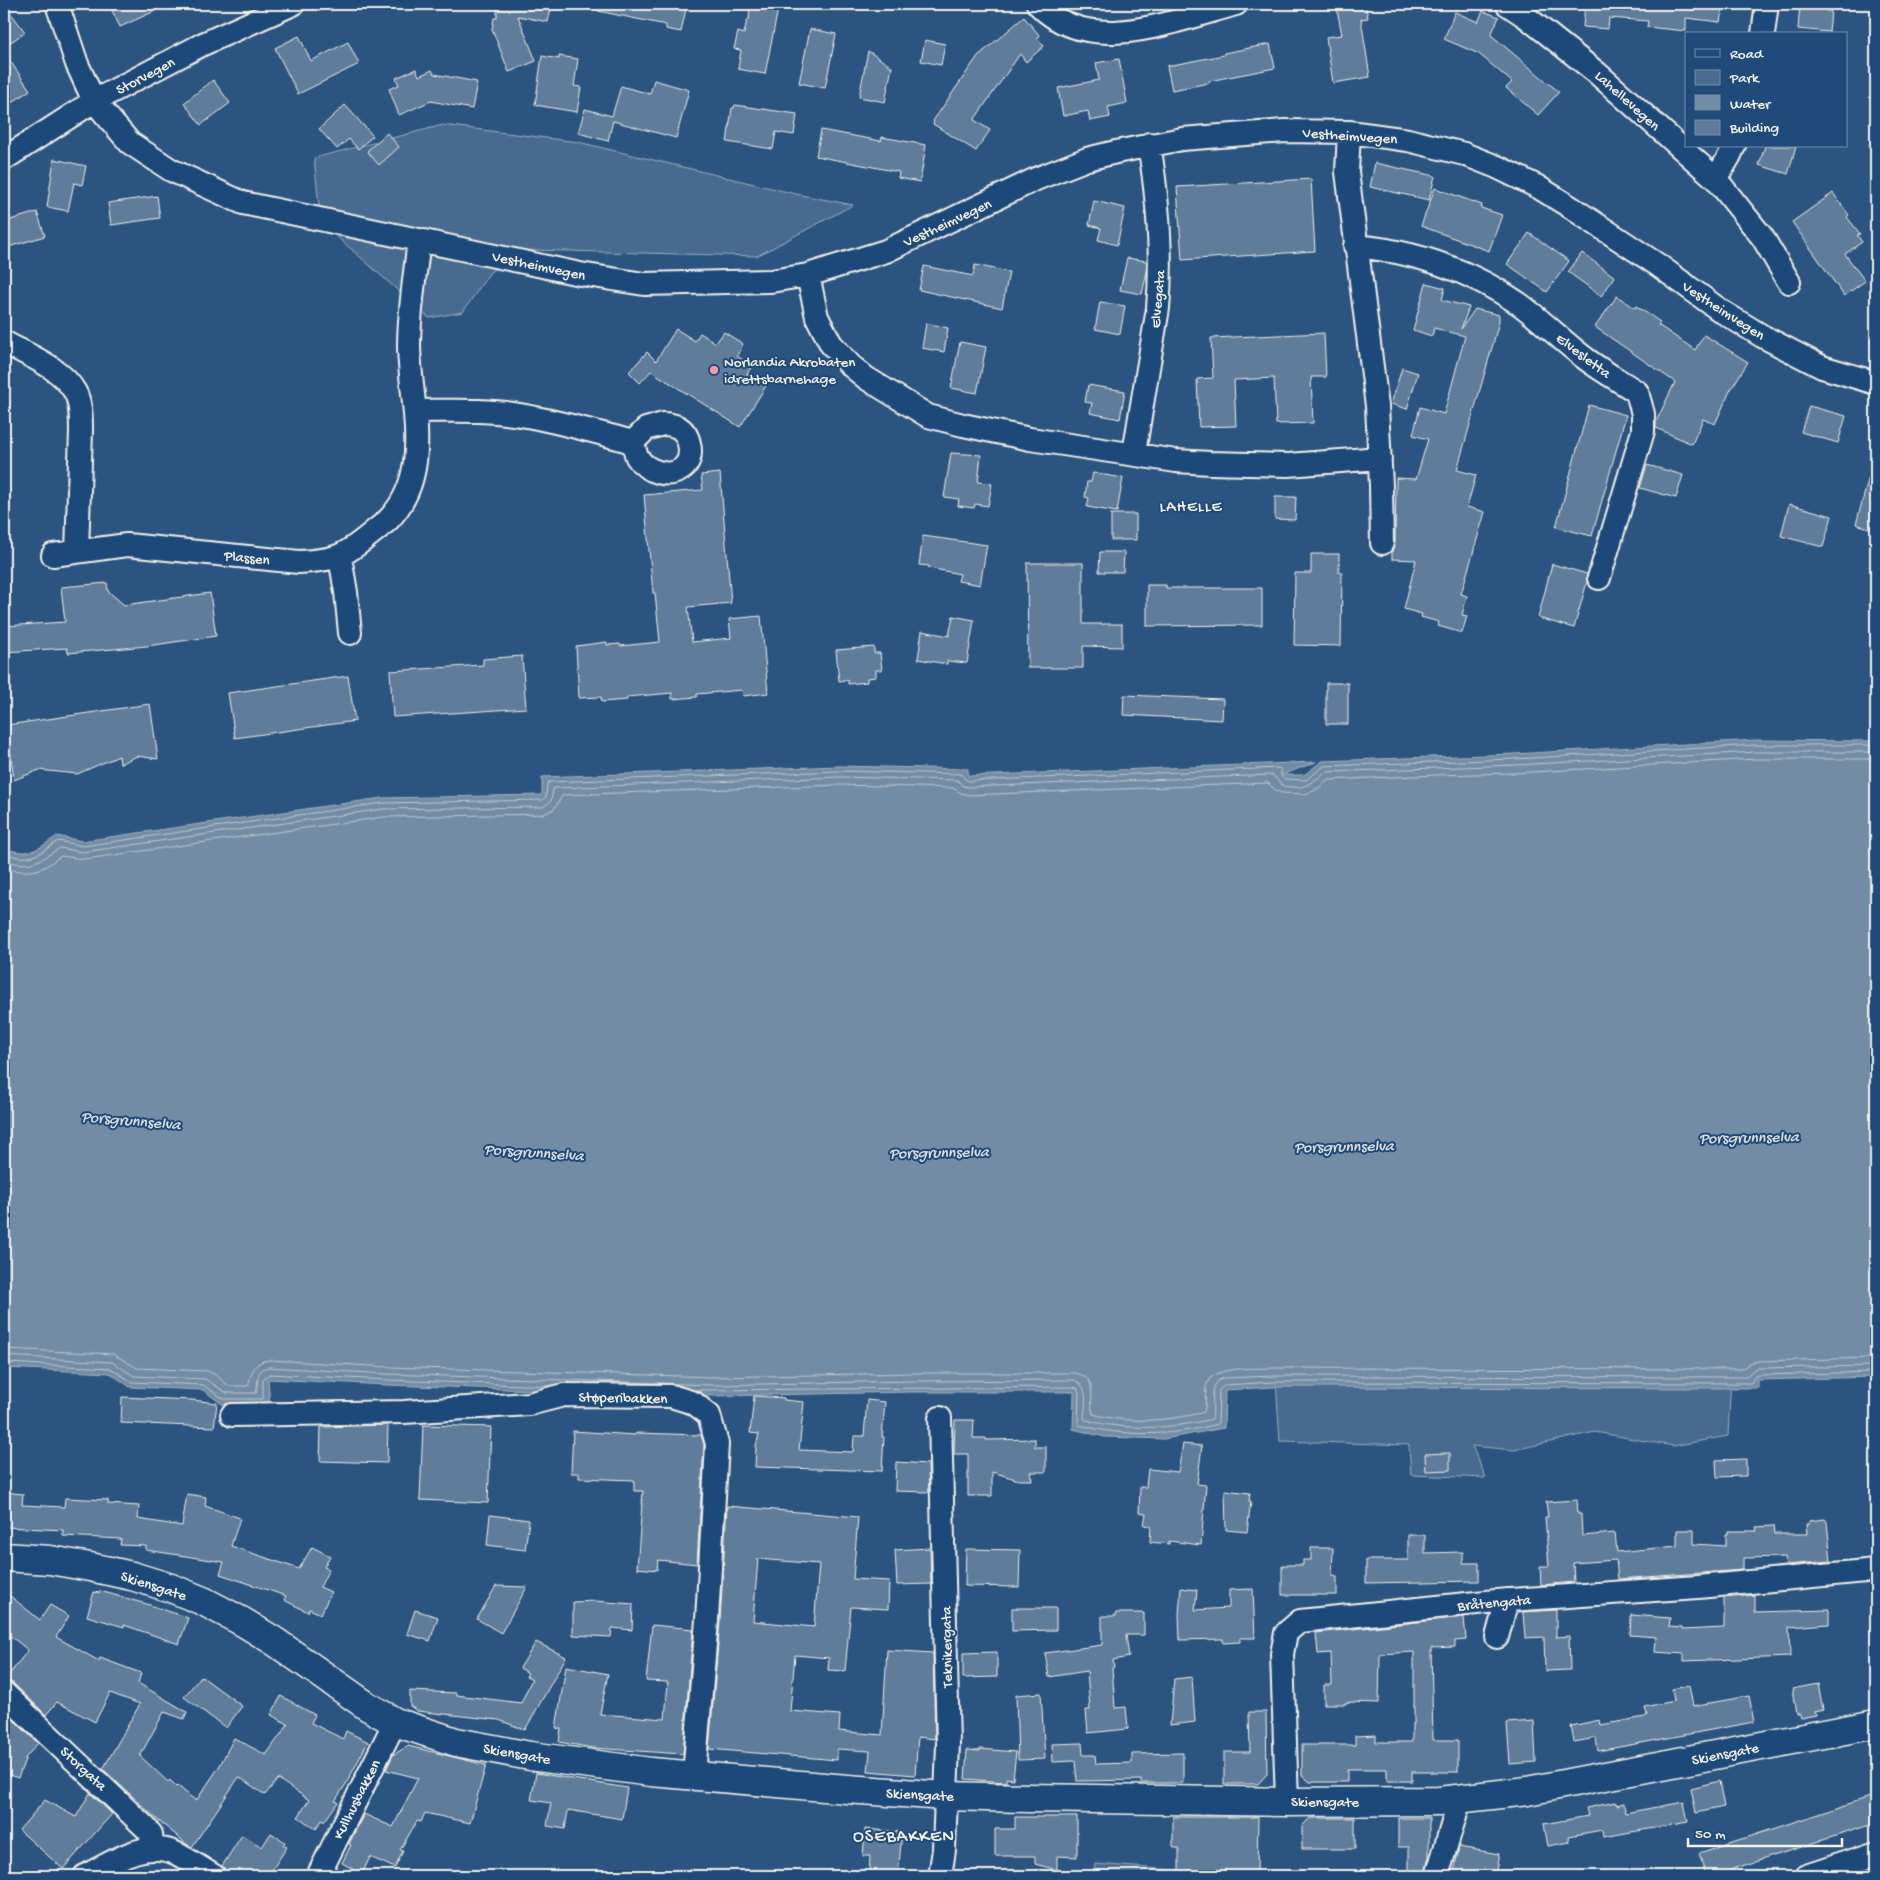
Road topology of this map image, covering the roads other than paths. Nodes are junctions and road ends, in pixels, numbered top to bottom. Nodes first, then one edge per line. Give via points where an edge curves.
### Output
1 (58, 4) edge
2 (293, 4) edge
3 (1038, 4) edge
4 (1236, 4) edge
5 (1767, 4) edge
6 (1519, 8) edge
7 (1763, 32) edge
8 (94, 101) junction
9 (1349, 132) junction
10 (1149, 144) junction
11 (1733, 148) edge
12 (4, 159) edge
13 (1716, 179) junction
14 (419, 240) junction
15 (1355, 246) junction
16 (808, 275) junction
17 (1789, 282) dead end
18 (4, 342) edge
19 (1876, 383) edge
20 (416, 411) junction
21 (633, 442) dead end
22 (1134, 453) junction
23 (1380, 458) junction
24 (1382, 543) dead end
25 (77, 552) junction
26 (53, 555) dead end
27 (340, 557) junction
28 (1599, 578) dead end
29 (350, 633) dead end
30 (232, 1415) dead end
31 (940, 1418) dead end
32 (4, 1557) edge
33 (1876, 1570) edge
34 (1508, 1600) junction
35 (1497, 1637) dead end
36 (4, 1693) edge
37 (395, 1722) junction
38 (1876, 1724) edge
39 (694, 1775) junction
40 (945, 1796) junction
41 (1460, 1799) junction
42 (1287, 1802) junction
43 (152, 1849) junction
44 (1876, 1853) edge
45 (85, 1876) edge
46 (214, 1876) edge
47 (318, 1876) edge
48 (940, 1876) edge
49 (1437, 1876) edge
50 (1806, 1876) edge

1 - 8 street, Vestheimvegen via 77,64
2 - 8 street, Storvegen via 203,44
3 - 4 street via 1070,27 1089,32 1126,32
5 - 7 street
6 - 13 street, Lahellevegen via 1598,73
8 - 12 street, Storvegen
8 - 14 street, Vestheimvegen via 130,143 210,189 243,203
9 - 10 street, Vestheimvegen via 1285,131
9 - 15 street via 1347,172
9 - 19 street, Vestheimvegen via 1408,140 1464,154 1497,167 1572,208 1762,336 1822,367
10 - 16 street, Vestheimvegen via 1087,159 1053,172 886,251
10 - 22 street, Elvegata via 1159,224 1160,289
11 - 13 street
13 - 17 street, Lahellevegen via 1763,238
14 - 16 street, Vestheimvegen via 644,284 771,281
14 - 20 street via 409,348
15 - 23 street via 1377,406
15 - 28 street, Elvesletta via 1383,248 1427,259 1479,280 1520,304 1586,359 1637,392 1643,414 1641,438
16 - 22 street via 817,317 831,344 866,378 928,416 1030,439
18 - 25 street via 45,364 75,392 81,416
20 - 21 street via 474,410 519,415
20 - 27 street via 415,462 406,494 389,519
22 - 23 street via 1210,464 1280,465
23 - 24 street
25 - 26 street, Plassen
25 - 27 street, Plassen via 128,545 299,562
27 - 29 street
30 - 39 street, Støperibakken via 529,1404 564,1395 671,1396 694,1403 709,1415 718,1444
31 - 40 street, Teknikergata via 948,1744
32 - 37 street, Skiensgate via 90,1567 171,1588 243,1622
33 - 34 street, Bråtengata
34 - 35 street
34 - 42 street, Bråtengata via 1300,1621 1286,1633 1282,1654
36 - 43 street, Storgata via 146,1828 151,1834
37 - 39 street, Skiensgate via 456,1742 530,1756
37 - 47 street, Kullhusbakken
38 - 41 street, Skiensgate via 1527,1791
39 - 40 street, Skiensgate
40 - 42 street, Skiensgate
40 - 48 street, Teknikergata
41 - 42 street, Skiensgate
41 - 49 street
43 - 45 street via 124,1856
43 - 46 street via 171,1852
44 - 50 street

